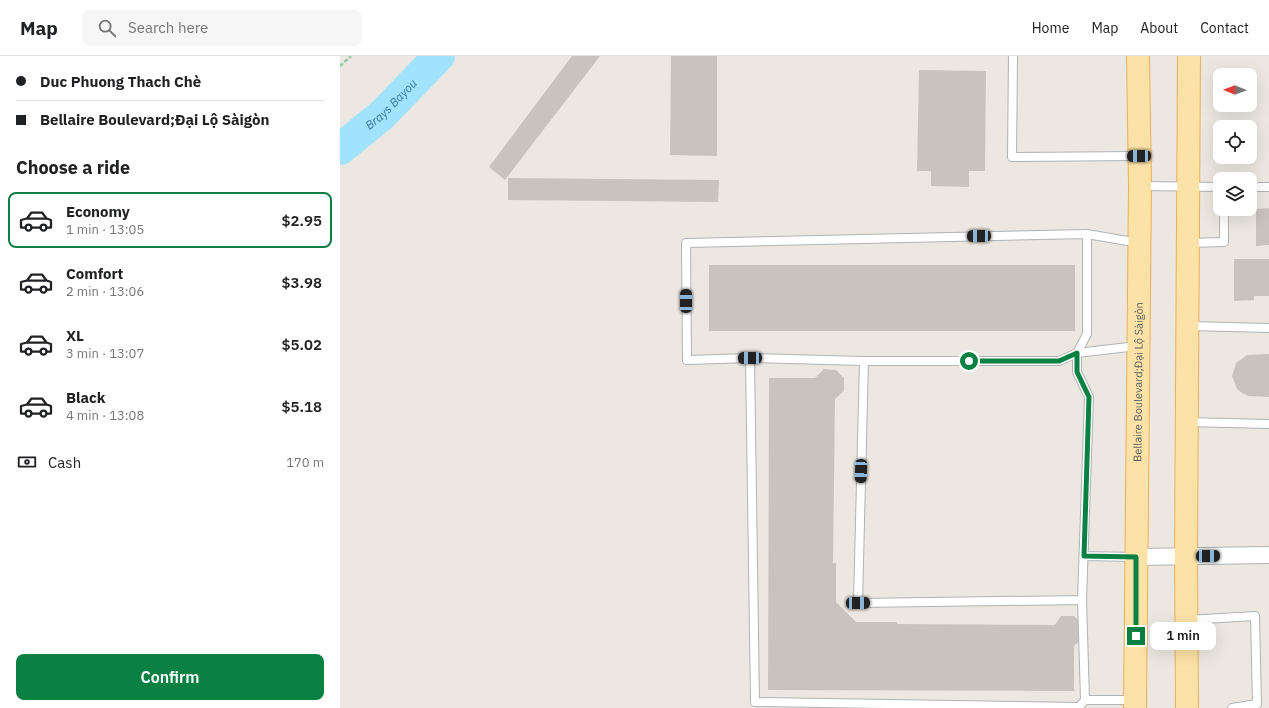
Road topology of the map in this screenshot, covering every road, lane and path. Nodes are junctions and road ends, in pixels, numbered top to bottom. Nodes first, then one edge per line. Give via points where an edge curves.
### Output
1 (350, 56) edge
2 (1013, 56) edge
3 (1138, 56) edge
4 (1189, 56) edge
5 (340, 66) edge
6 (1139, 156) junction
7 (1140, 186) junction
8 (1189, 186) junction
9 (1213, 187) edge
10 (1257, 187) edge
11 (1269, 187) edge
12 (1224, 216) edge
13 (1087, 234) junction
14 (1139, 243) junction
15 (1188, 243) junction
16 (1188, 326) junction
17 (1269, 328) edge
18 (1138, 346) junction
19 (1077, 353) junction
20 (750, 358) junction
21 (864, 361) junction
22 (1186, 422) junction
23 (1269, 424) edge
24 (1269, 555) edge
25 (1084, 556) junction
26 (1186, 556) junction
27 (1136, 557) junction
28 (1082, 600) junction
29 (1186, 620) junction
30 (1085, 700) junction
31 (1135, 704) edge
32 (1187, 708) edge
33 (1232, 708) edge

1 - 5 path
2 - 6 lane via 1012,157
3 - 6 main road, Bellaire Boulevard;Đại Lộ Sàigòn
4 - 8 main road
6 - 7 main road, Bellaire Boulevard;Đại Lộ Sàigòn
7 - 8 lane
7 - 14 main road, Bellaire Boulevard;Đại Lộ Sàigòn
8 - 9 lane
8 - 15 main road
10 - 11 lane
12 - 15 lane via 1224,242
13 - 14 lane
13 - 19 lane via 1087,334
13 - 20 lane via 686,243 687,360
14 - 18 main road, Bellaire Boulevard;Đại Lộ Sàigòn
15 - 16 main road
16 - 17 lane
16 - 22 main road
18 - 19 lane
18 - 27 main road, Bellaire Boulevard;Đại Lộ Sàigòn
19 - 21 lane via 1059,361
19 - 25 lane via 1077,372 1089,397
20 - 21 lane
20 - 30 lane via 755,702 1078,707
21 - 28 lane via 858,603
22 - 23 lane
22 - 26 main road
24 - 26 street
25 - 27 lane
25 - 28 lane
26 - 27 street
26 - 29 main road
27 - 31 main road, Bellaire Boulevard;Đại Lộ Sàigòn
28 - 30 lane
29 - 32 main road
29 - 33 lane via 1255,616 1257,704
30 - 31 lane

